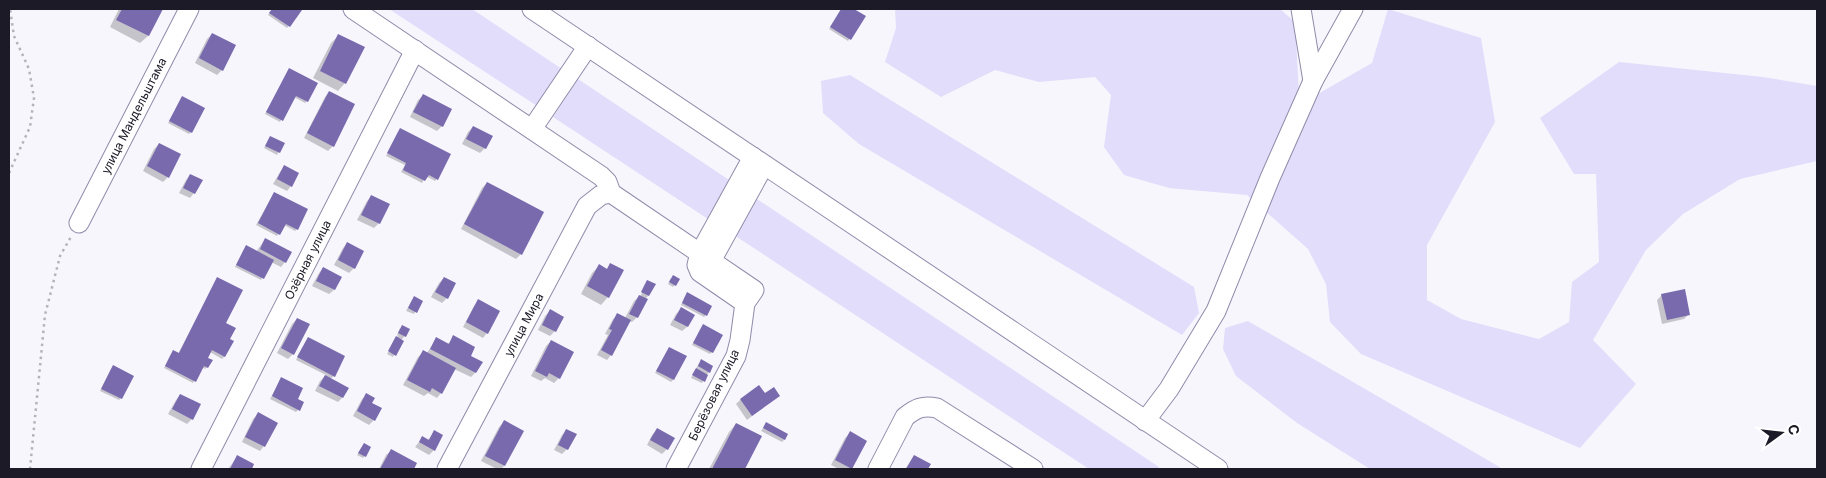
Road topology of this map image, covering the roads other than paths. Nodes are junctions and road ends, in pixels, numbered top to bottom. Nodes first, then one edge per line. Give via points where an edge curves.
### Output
1 (189, 9) edge
2 (353, 9) edge
3 (532, 9) edge
4 (1301, 9) edge
5 (1353, 9) edge
6 (588, 46) junction
7 (415, 50) junction
8 (1314, 81) junction
9 (532, 129) junction
10 (758, 161) junction
11 (611, 193) junction
12 (79, 223) road end
13 (706, 257) junction
14 (1145, 421) junction
15 (201, 469) edge
16 (447, 469) edge
17 (676, 469) edge
18 (878, 469) edge
19 (1033, 469) edge
20 (1218, 469) edge

1 - 12 street, улица Мандельштама
2 - 7 street
3 - 6 street
4 - 8 street
5 - 8 street
6 - 9 street
6 - 10 street
7 - 9 street
7 - 15 street, Озёрная улица
8 - 14 street via 1216,311 1169,389
9 - 11 street via 601,176
10 - 13 street
10 - 14 street
11 - 13 street
11 - 16 street, улица Мира via 601,195 587,206
13 - 17 street, Берёзовая улица via 697,265 700,272 750,297 736,356
14 - 20 street
18 - 19 street via 905,417 920,406 937,408

